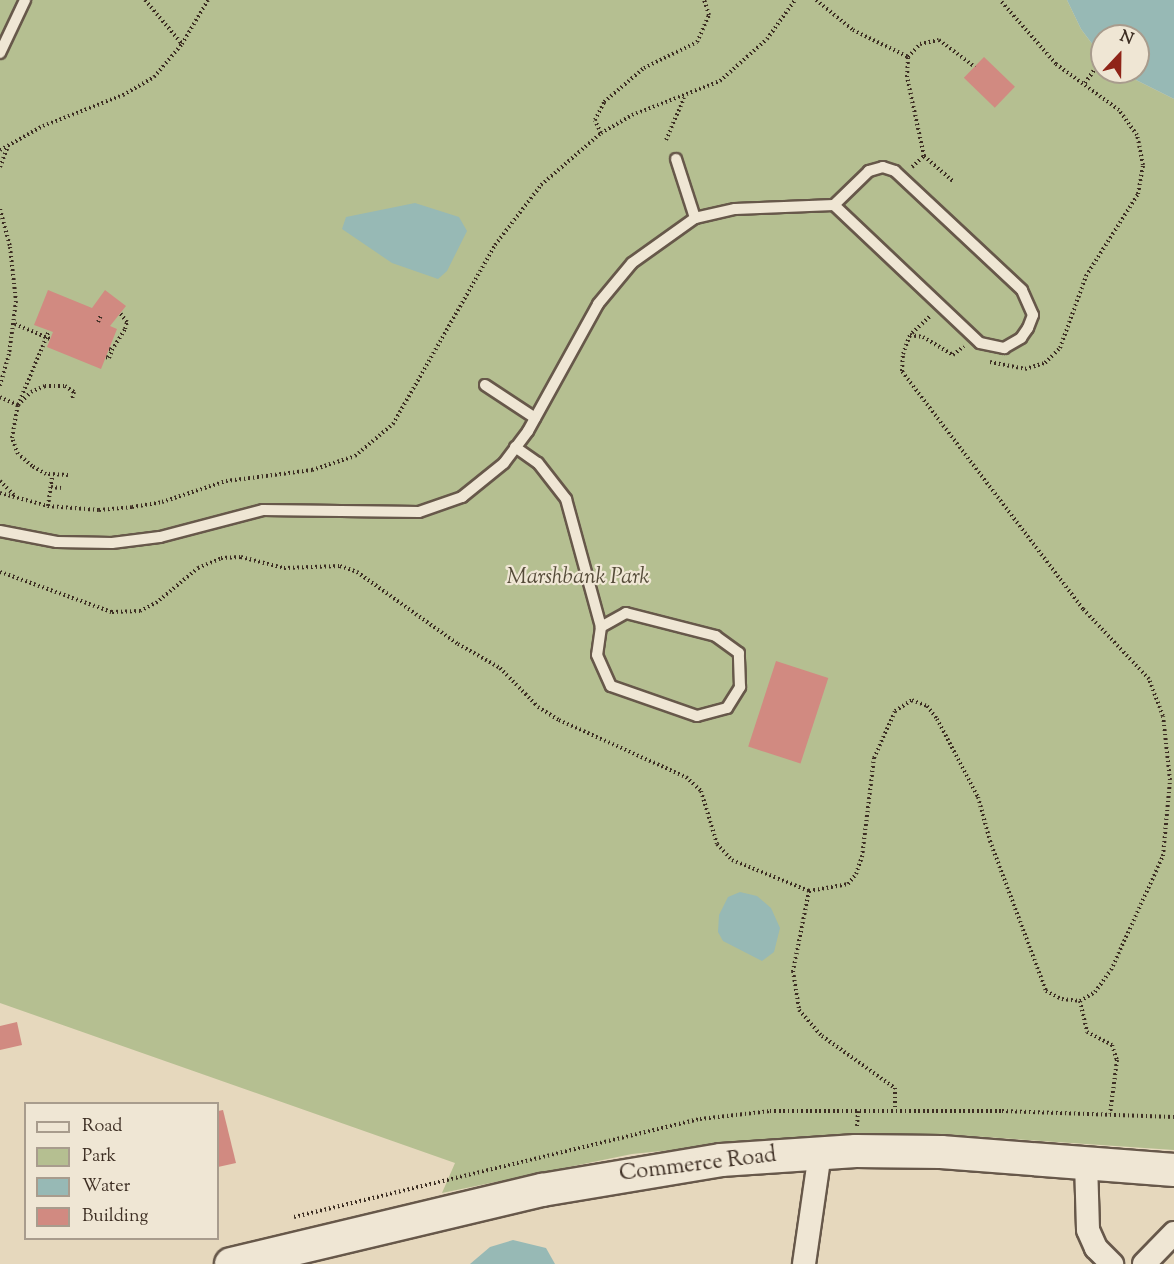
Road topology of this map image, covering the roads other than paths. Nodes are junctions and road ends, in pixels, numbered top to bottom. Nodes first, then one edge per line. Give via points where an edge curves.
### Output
1 (25, 0) edge
2 (0, 53) edge
3 (676, 159) dead end
4 (834, 205) junction
5 (695, 218) junction
6 (485, 385) dead end
7 (535, 418) junction
8 (515, 447) junction
9 (0, 531) edge
10 (600, 627) junction
11 (820, 1154) junction
12 (1094, 1163) junction
13 (1174, 1170) edge
14 (1174, 1233) edge
15 (231, 1264) edge
16 (804, 1264) edge
17 (1112, 1264) edge
18 (1144, 1264) edge

1 - 2 lane
3 - 5 lane
4 - 4 lane via 869,171 883,167 902,177 1029,300 1033,315 1028,328 1013,344 990,348 971,336
4 - 5 lane via 735,208
5 - 7 lane via 632,263 598,304
6 - 7 lane
7 - 8 lane
8 - 9 lane via 504,463 462,497 419,512 263,510 160,537 112,543 57,542
8 - 10 lane via 538,463 566,499
10 - 10 lane via 597,655 611,686 697,716 727,708 740,687 739,653 716,636 626,613
11 - 12 main road, Commerce Road via 941,1152
11 - 15 main road, Commerce Road via 721,1160 591,1180
11 - 16 street
12 - 13 main road, Commerce Road
12 - 17 street via 1098,1197 1088,1230 1096,1248
14 - 18 street

